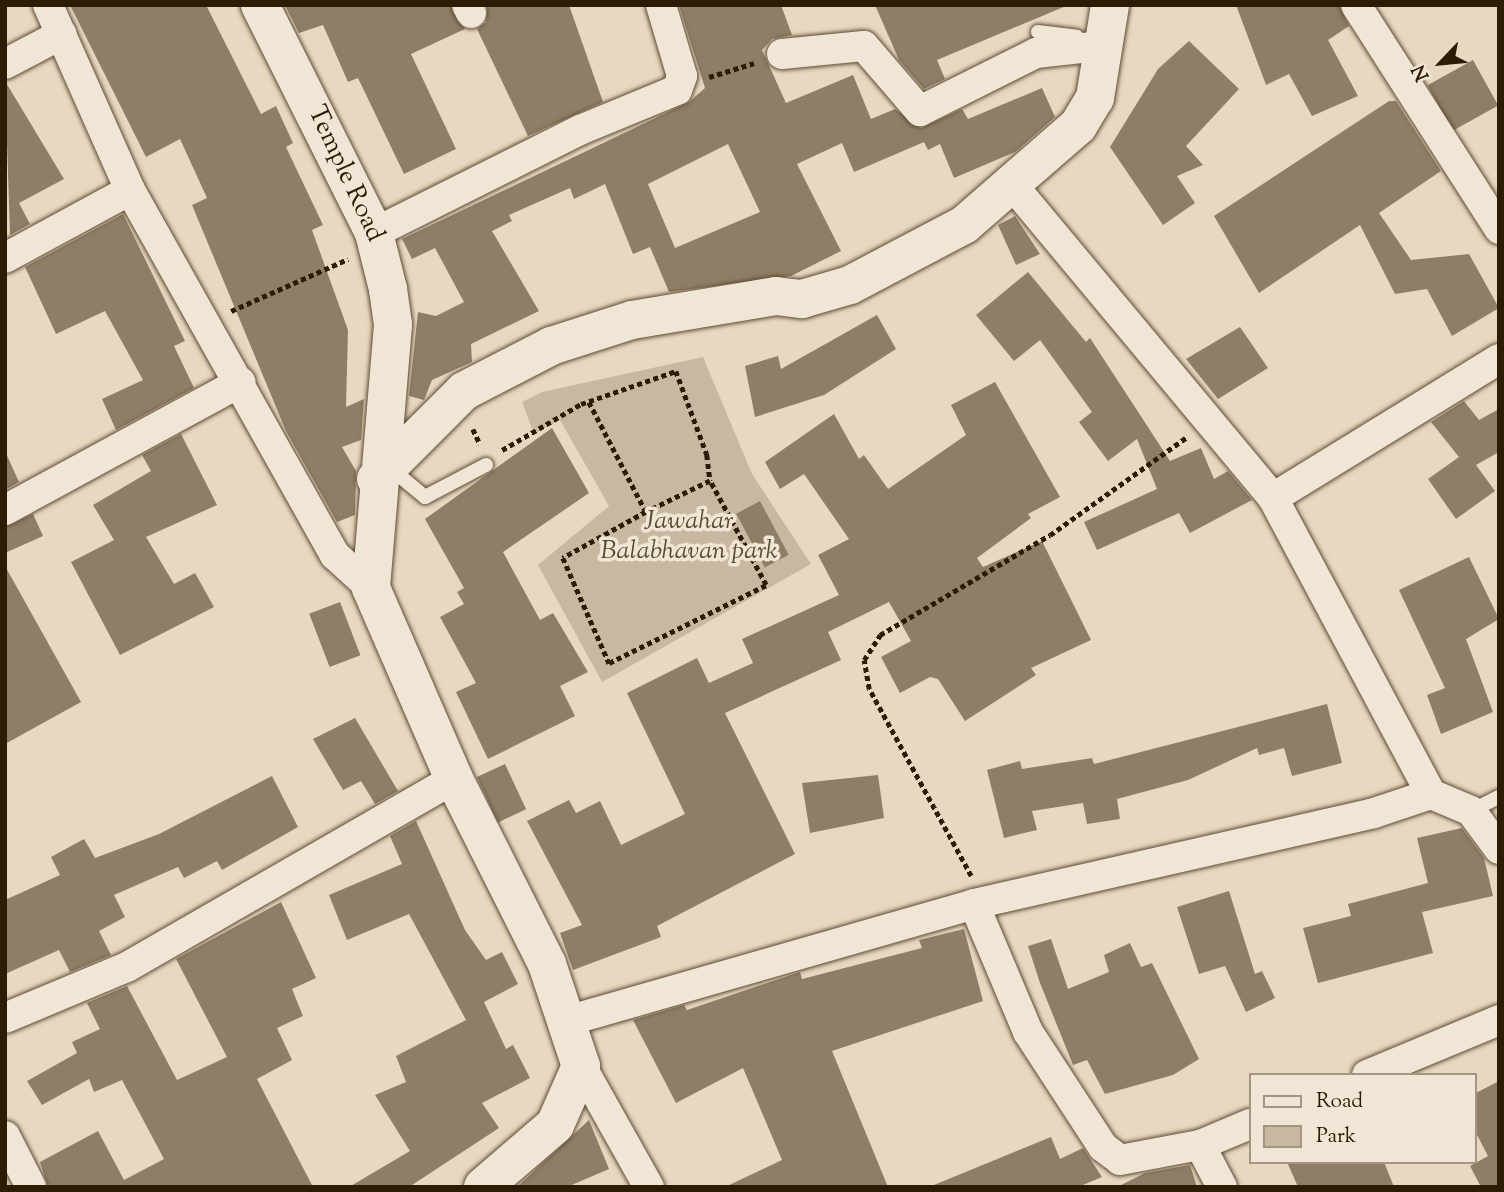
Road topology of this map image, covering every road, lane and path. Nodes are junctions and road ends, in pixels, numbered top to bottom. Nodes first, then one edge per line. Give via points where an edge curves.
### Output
1 (48, 5) edge
2 (260, 5) edge
3 (661, 5) edge
4 (1356, 5) edge
5 (1104, 29) edge
6 (1038, 32) dead end
7 (62, 34) junction
8 (782, 54) joint
9 (5, 64) edge
10 (702, 80) dead end
11 (1014, 187) junction
12 (130, 190) junction
13 (1499, 229) edge
14 (376, 238) junction
15 (5, 258) edge
16 (207, 319) junction
17 (1499, 359) edge
18 (241, 382) junction
19 (589, 401) junction
20 (1208, 421) junction
21 (490, 461) joint
22 (382, 473) junction
23 (710, 481) junction
24 (1273, 498) junction
25 (5, 510) edge
26 (646, 512) junction
27 (371, 587) junction
28 (454, 779) junction
29 (1431, 794) junction
30 (1499, 797) edge
31 (1471, 811) junction
32 (1499, 849) edge
33 (980, 903) junction
34 (5, 1018) edge
35 (1499, 1020) edge
36 (567, 1021) junction
37 (581, 1066) junction
38 (1372, 1073) edge
39 (1248, 1125) edge
40 (5, 1136) edge
41 (1200, 1145) junction
42 (31, 1187) edge
43 (483, 1187) edge
44 (649, 1187) edge
45 (1222, 1187) edge

1 - 7 street
2 - 14 main road, Temple Road
3 - 14 street via 682,76 677,90 580,130
4 - 13 street
5 - 6 lane
5 - 8 street via 1036,53 920,111 864,46
5 - 11 main road via 1095,98 1078,127
7 - 9 street
7 - 12 street
8 - 10 path
11 - 20 street
11 - 22 main road via 964,226 850,285 802,299 776,296 632,320 511,363 464,391
12 - 15 street
12 - 16 street
14 - 16 path
14 - 22 main road, Temple Road via 393,325
16 - 18 street
17 - 24 street
18 - 25 street
18 - 27 street via 335,555
19 - 21 path
19 - 23 path via 676,371 708,455
19 - 26 path
20 - 24 street
20 - 33 path via 1050,535 880,635 864,660 869,690
21 - 22 lane via 425,497
22 - 27 main road, Temple Road
23 - 26 path
23 - 26 path via 766,585 609,663 563,558
24 - 29 street
27 - 28 main road
28 - 34 street via 127,967
28 - 36 main road via 547,964
29 - 31 street
29 - 33 street via 1374,813
30 - 31 lane
31 - 32 street
33 - 36 street
33 - 41 street via 1028,1031 1103,1147 1120,1160
35 - 38 street
36 - 37 main road
37 - 43 main road via 555,1125
37 - 44 street
39 - 41 street
40 - 42 street
41 - 45 street

